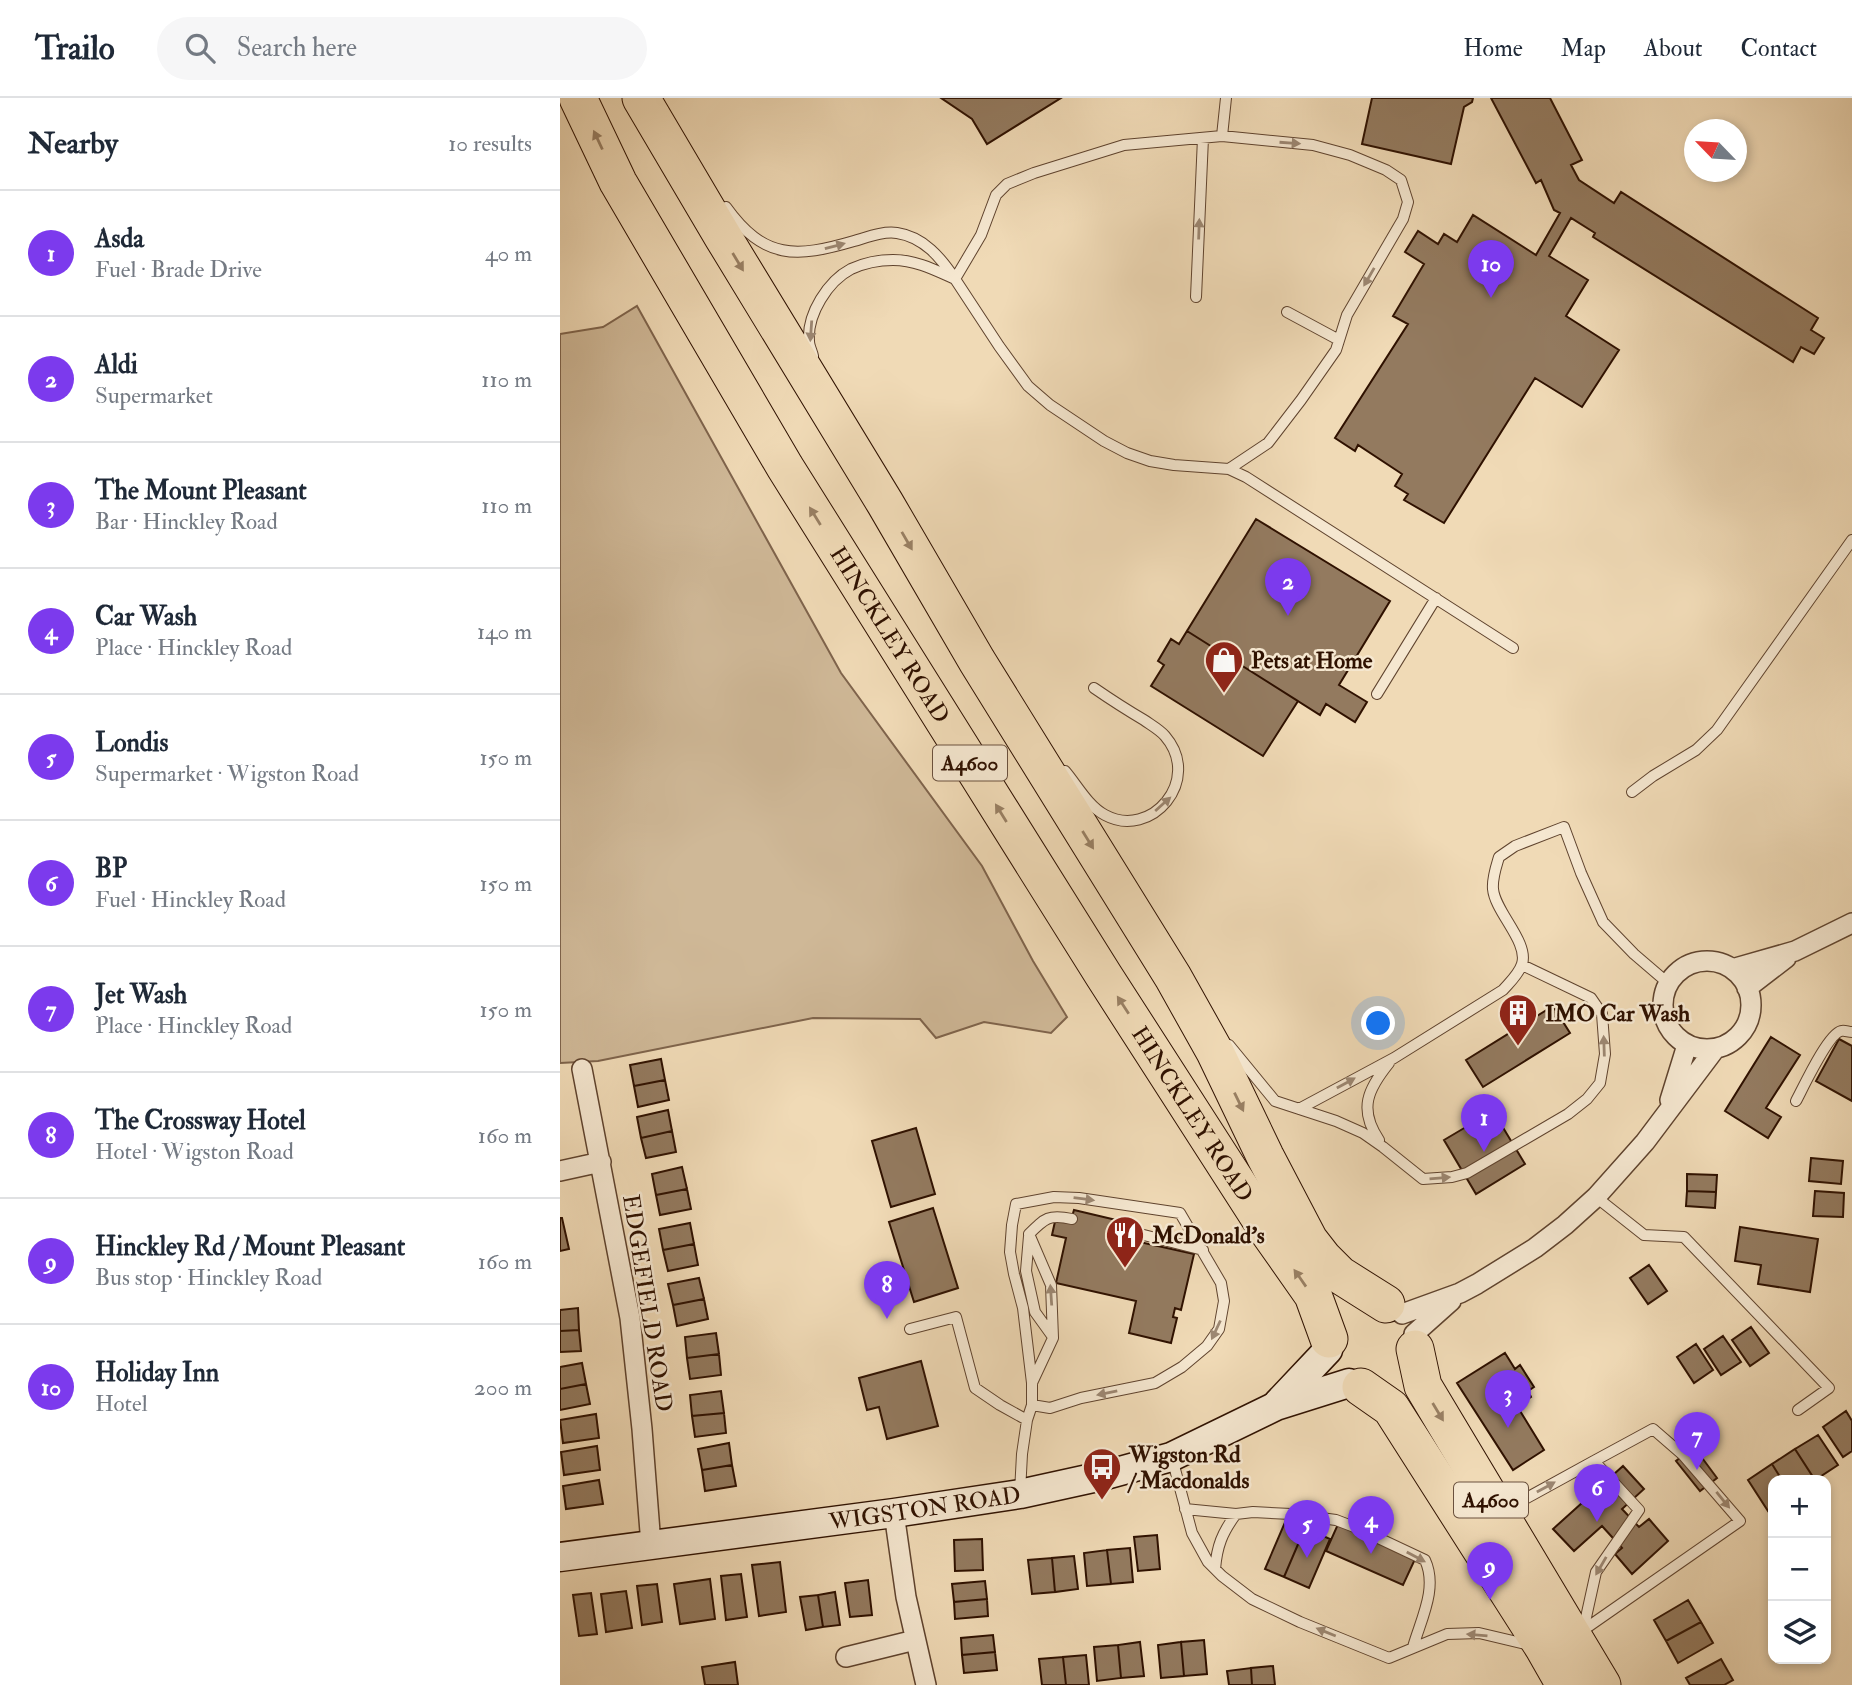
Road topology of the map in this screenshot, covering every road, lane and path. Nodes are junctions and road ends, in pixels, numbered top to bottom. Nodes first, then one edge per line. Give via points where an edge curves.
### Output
1 (578, 98) edge
2 (642, 98) edge
3 (1226, 98) edge
4 (1222, 136) junction
5 (1203, 138) junction
6 (683, 147) dead end
7 (718, 197) dead end
8 (955, 279) junction
9 (1196, 297) dead end
10 (1287, 312) dead end
11 (1339, 340) junction
12 (819, 368) dead end
13 (831, 393) dead end
14 (1229, 469) junction
15 (884, 503) junction
16 (1852, 540) edge
17 (1436, 598) junction
18 (1513, 648) dead end
19 (977, 661) junction
20 (1094, 688) dead end
21 (1377, 694) dead end
22 (1035, 733) dead end
23 (1060, 764) dead end
24 (1632, 792) dead end
25 (1852, 923) edge
26 (1795, 951) junction
27 (1522, 965) junction
28 (1732, 969) junction
29 (1173, 977) junction
30 (1669, 984) junction
31 (1747, 988) junction
32 (1207, 1018) dead end
33 (1852, 1032) edge
34 (1224, 1039) dead end
35 (1687, 1045) junction
36 (1715, 1049) junction
37 (1394, 1058) junction
38 (583, 1069) dead end
39 (1797, 1101) dead end
40 (1299, 1109) junction
41 (1667, 1111) junction
42 (1383, 1147) junction
43 (601, 1162) junction
44 (560, 1171) edge
45 (1596, 1197) junction
46 (1072, 1219) dead end
47 (1128, 1231) dead end
48 (1030, 1234) junction
49 (1203, 1250) junction
50 (1404, 1325) junction
51 (910, 1329) dead end
52 (1053, 1338) junction
53 (1329, 1344) junction
54 (1032, 1383) junction
55 (1355, 1385) junction
56 (1032, 1405) junction
57 (1276, 1405) junction
58 (1798, 1410) dead end
59 (1027, 1420) junction
60 (1171, 1457) junction
61 (1594, 1461) junction
62 (1485, 1490) junction
63 (1020, 1494) junction
64 (1185, 1509) junction
65 (894, 1513) junction
66 (1236, 1514) junction
67 (651, 1545) junction
68 (560, 1557) edge
69 (1215, 1569) junction
70 (915, 1640) junction
71 (1568, 1642) junction
72 (1413, 1647) junction
73 (846, 1657) dead end
74 (926, 1685) edge
75 (1564, 1685) edge
76 (1602, 1685) edge

53 -> 1 highway, HINCKLEY ROAD / A4600 via 1313,1295 1104,976 792,478 618,182
2 - 6 lane
2 -> 15 highway, HINCKLEY ROAD / A4600
3 - 4 lane
4 - 5 lane
4 -> 11 lane via 1313,145 1350,155 1401,180 1408,202 1403,219 1347,315
5 - 8 lane via 1124,145 1007,184 996,195 981,235
9 -> 5 lane
7 -> 8 lane via 735,221 766,246 804,252 897,233 931,248
8 -> 12 lane via 914,262 894,260 849,270 831,285 811,320 809,340
8 - 14 lane via 1028,386 1050,405 1127,453 1174,465
10 - 11 lane
11 - 14 lane via 1336,351 1268,443
13 - 15 lane
14 - 17 lane
15 -> 19 highway, HINCKLEY ROAD / A4600
16 - 24 lane via 1717,730 1696,750
17 - 18 lane
17 - 21 lane
19 - 22 lane
19 -> 29 highway, HINCKLEY ROAD / A4600
23 -> 20 lane via 1093,806 1117,820 1148,816 1172,796 1179,769 1165,736
25 - 26 street
26 - 28 street
26 - 31 street
27 - 30 lane via 1520,944 1492,887 1499,857 1564,827 1602,922
27 - 37 lane via 1503,990
42 -> 27 lane via 1423,1179 1467,1173 1568,1114 1600,1083 1605,1054 1602,1014 1591,998
28 - 30 street via 1718,962 1695,962 1681,969
28 - 31 street
29 - 32 lane
29 -> 50 highway, HINCKLEY ROAD / A4600 via 1309,1240 1340,1275
30 - 35 street via 1663,1015 1672,1033
31 - 36 street via 1751,1009 1747,1024 1729,1044
33 - 39 lane via 1833,1036
34 - 40 lane via 1275,1101
35 - 36 street
35 - 41 street
36 - 41 street
40 -> 37 lane
37 - 42 lane via 1374,1082 1368,1098 1372,1130
38 - 43 street, EDGEFIELD ROAD
40 - 42 lane via 1363,1133
41 - 45 street
43 - 44 street
43 - 67 street, EDGEFIELD ROAD via 630,1318
45 - 50 street via 1535,1248
45 - 58 lane via 1644,1236 1684,1237 1829,1388
46 - 48 lane via 1057,1215 1044,1219
47 - 49 lane
52 -> 48 lane via 1051,1285
48 - 52 lane via 1026,1271 1035,1312
54 -> 49 lane via 1023,1308 1010,1252 1016,1204 1054,1196 1180,1213
49 -> 56 lane via 1221,1283 1224,1301 1219,1329 1207,1346 1155,1383 1051,1408
50 - 53 highway via 1366,1302 1345,1311 1333,1325
50 - 55 highway via 1411,1363 1399,1378 1382,1387
50 -> 62 highway, A4600 via 1423,1386
51 - 59 lane via 956,1317 975,1388
52 - 54 lane
53 - 55 highway, A4600 via 1335,1369
53 - 57 street, WIGSTON ROAD
54 - 56 lane
55 - 57 street, WIGSTON ROAD
55 - 71 highway, A4600 via 1391,1408
56 - 59 lane
57 - 60 street, WIGSTON ROAD
59 - 63 lane
60 - 63 street, WIGSTON ROAD
60 - 64 lane
62 -> 61 lane via 1510,1503 1523,1500
61 -> 71 lane via 1639,1510 1596,1572
61 -> 71 lane via 1653,1429 1684,1455 1740,1521
62 - 71 highway, A4600
63 - 65 street, WIGSTON ROAD
64 - 66 lane
64 - 69 lane via 1192,1533
65 - 67 street, WIGSTON ROAD
65 - 70 street
66 - 69 lane via 1217,1549
66 -> 72 lane via 1279,1513 1336,1520 1425,1560 1431,1589
67 - 68 street, WIGSTON ROAD
72 -> 69 lane via 1389,1658 1252,1599
70 - 73 street
70 - 74 street
71 -> 72 lane via 1447,1634
71 - 75 highway, A4600
71 - 76 highway, A4600

